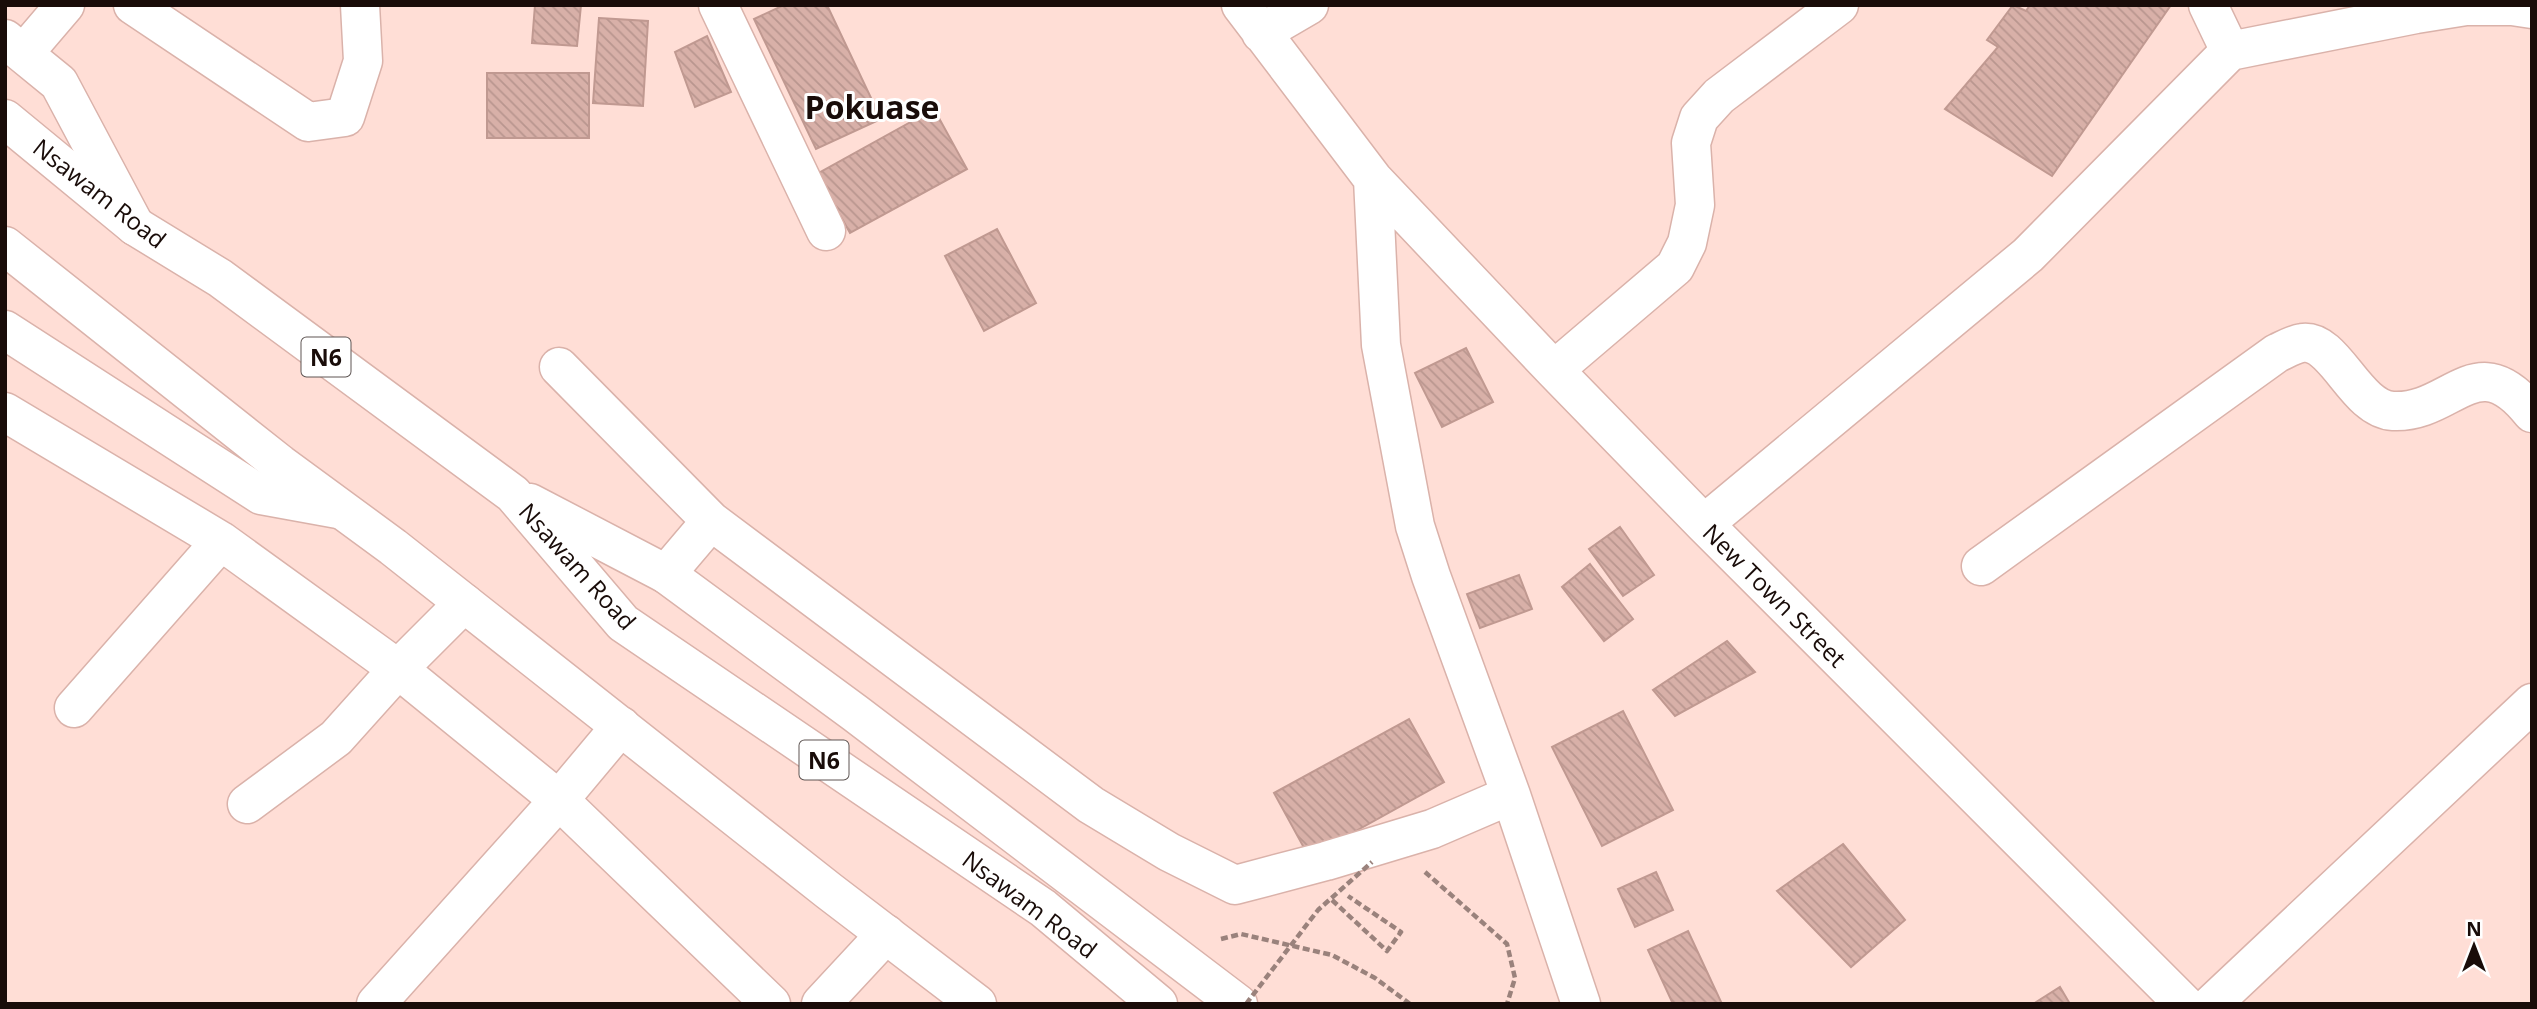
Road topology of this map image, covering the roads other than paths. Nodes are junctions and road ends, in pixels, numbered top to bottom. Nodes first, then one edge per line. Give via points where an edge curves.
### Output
1 (65, 5) edge
2 (133, 5) edge
3 (360, 5) edge
4 (718, 5) edge
5 (1309, 5) edge
6 (1839, 5) edge
7 (2208, 5) edge
8 (2532, 9) edge
9 (1251, 19) edge
10 (14, 46) edge
11 (2230, 51) junction
12 (5, 119) edge
13 (1373, 179) junction
14 (135, 226) junction
15 (826, 231) dead end
16 (5, 246) edge
17 (5, 330) edge
18 (559, 367) dead end
19 (1554, 370) junction
20 (5, 412) edge
21 (2532, 413) edge
22 (513, 494) junction
23 (338, 509) junction
24 (711, 521) junction
25 (1704, 524) junction
26 (221, 541) junction
27 (1980, 566) dead end
28 (666, 574) junction
29 (464, 603) junction
30 (398, 668) junction
31 (2532, 703) edge
32 (74, 708) dead end
33 (621, 726) junction
34 (1511, 794) junction
35 (559, 800) junction
36 (247, 804) dead end
37 (886, 934) junction
38 (376, 1004) edge
39 (771, 1004) edge
40 (821, 1004) edge
41 (977, 1004) edge
42 (1158, 1004) edge
43 (1238, 1004) edge
44 (1581, 1004) edge
45 (2184, 1004) edge
46 (2212, 1004) edge

1 - 10 main road
2 - 3 main road via 307,122 345,117 363,61
4 - 15 main road
5 - 9 main road
6 - 19 main road via 1718,96 1699,117 1691,143 1695,205 1687,243 1675,267
7 - 11 main road
8 - 11 main road via 2466,6
9 - 13 main road, New Town Street
10 - 14 main road via 59,83
11 - 25 main road via 2028,255
12 - 14 main road, Nsawam Road / N6
13 - 19 main road, New Town Street
13 - 34 main road via 1381,345 1415,526
14 - 22 main road, Nsawam Road / N6 via 220,278
16 - 23 main road
17 - 23 main road via 261,495
18 - 24 main road
19 - 25 main road, New Town Street
20 - 26 main road
21 - 27 main road via 2518,395 2497,383 2474,381 2425,406 2392,411 2368,400 2321,348 2303,342 2277,353
22 - 28 main road
22 - 42 main road, Nsawam Road / N6 via 623,623 1043,908
23 - 29 main road
24 - 28 main road
24 - 34 main road via 1091,806 1236,885 1432,829
25 - 45 main road, New Town Street
26 - 30 main road
26 - 32 main road
28 - 43 main road
29 - 30 main road
29 - 33 main road
30 - 35 main road
30 - 36 main road via 336,738
31 - 46 main road
33 - 35 main road
33 - 37 main road
34 - 44 main road
35 - 38 main road
35 - 39 main road
37 - 40 main road
37 - 41 main road

